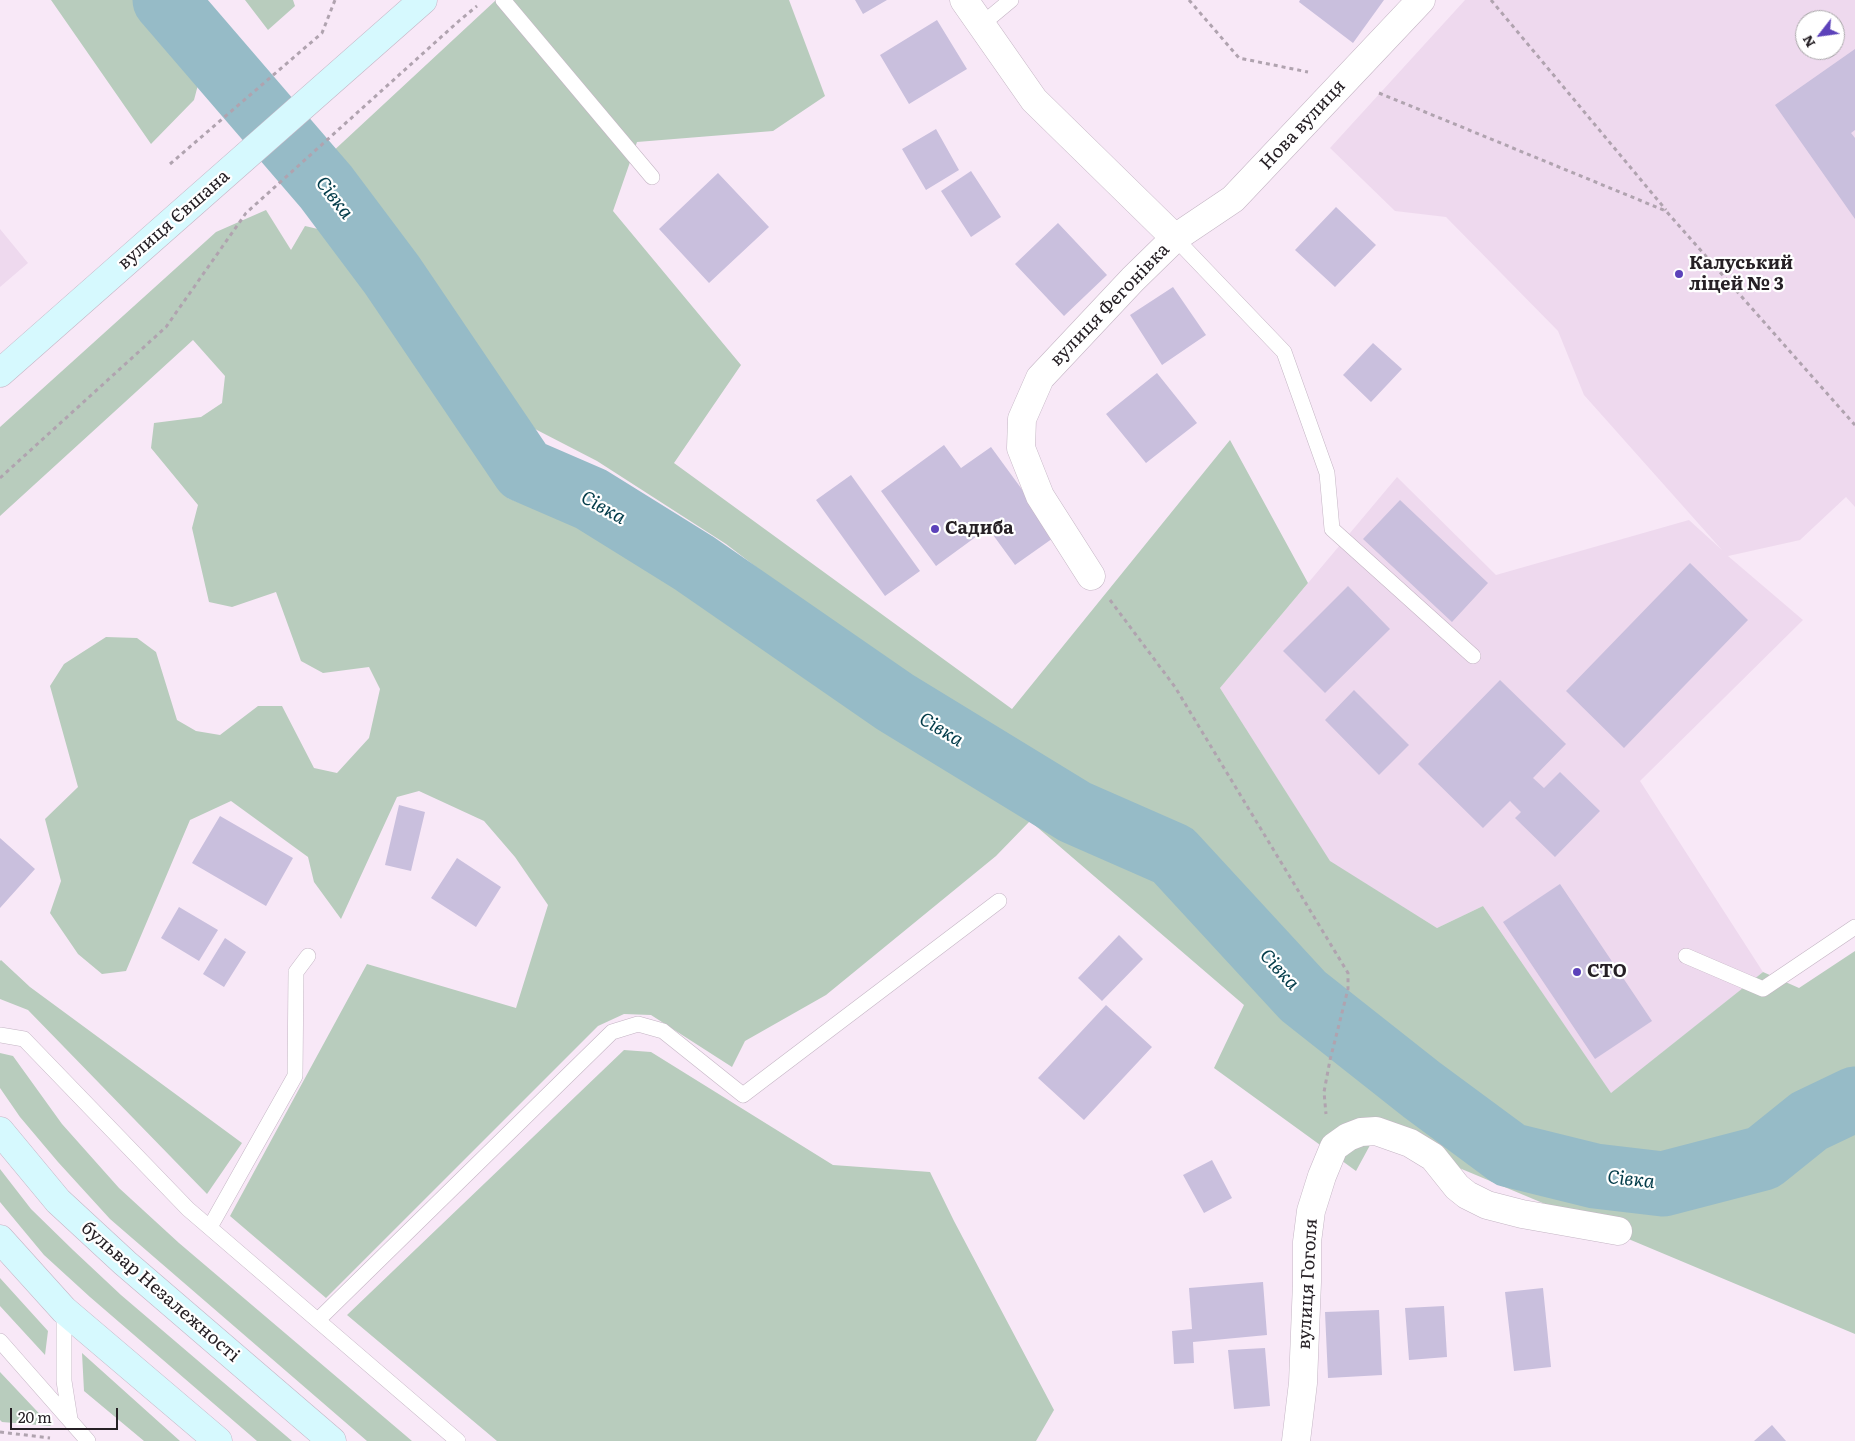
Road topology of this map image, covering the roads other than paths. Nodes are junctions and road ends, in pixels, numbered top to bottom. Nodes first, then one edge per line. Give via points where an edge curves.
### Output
1 (423, 0) edge
2 (503, 0) edge
3 (964, 0) edge
4 (1011, 0) edge
5 (1421, 0) edge
6 (981, 25) junction
7 (652, 177) dead end
8 (1174, 238) junction
9 (0, 373) edge
10 (1092, 576) road end
11 (1473, 656) dead end
12 (999, 901) dead end
13 (1855, 927) edge
14 (308, 956) dead end
15 (1686, 956) dead end
16 (0, 1035) edge
17 (0, 1131) edge
18 (210, 1227) junction
19 (1618, 1231) dead end
20 (0, 1239) edge
21 (64, 1310) junction
22 (318, 1320) junction
23 (0, 1341) edge
24 (70, 1419) junction
25 (88, 1441) edge
26 (218, 1441) edge
27 (332, 1441) edge
28 (458, 1441) edge
29 (1296, 1441) edge

1 - 9 main road, вулиця Євшана
2 - 7 lane
3 - 6 street, вулиця Фегонівка
4 - 6 lane
5 - 8 street, Нова вулиця via 1233,199
6 - 8 street, вулиця Фегонівка via 1034,100
8 - 10 street, вулиця Фегонівка via 1040,378 1022,419 1021,448 1040,496
8 - 11 lane via 1284,352 1326,473 1332,529
12 - 22 lane via 742,1095 662,1031 638,1024 612,1032
13 - 15 lane via 1763,989
14 - 18 lane via 296,972 295,1076
16 - 18 lane via 24,1039 188,1209
17 - 27 main road, бульвар Незалежності via 58,1201
18 - 22 lane
19 - 29 street, вулиця Гоголя via 1522,1214 1487,1204 1467,1195 1433,1158 1410,1143 1376,1131 1348,1137 1334,1148 1311,1210 1307,1242 1303,1383
20 - 21 main road
21 - 24 lane via 64,1381
21 - 26 main road
22 - 28 lane
23 - 24 lane
24 - 25 lane

